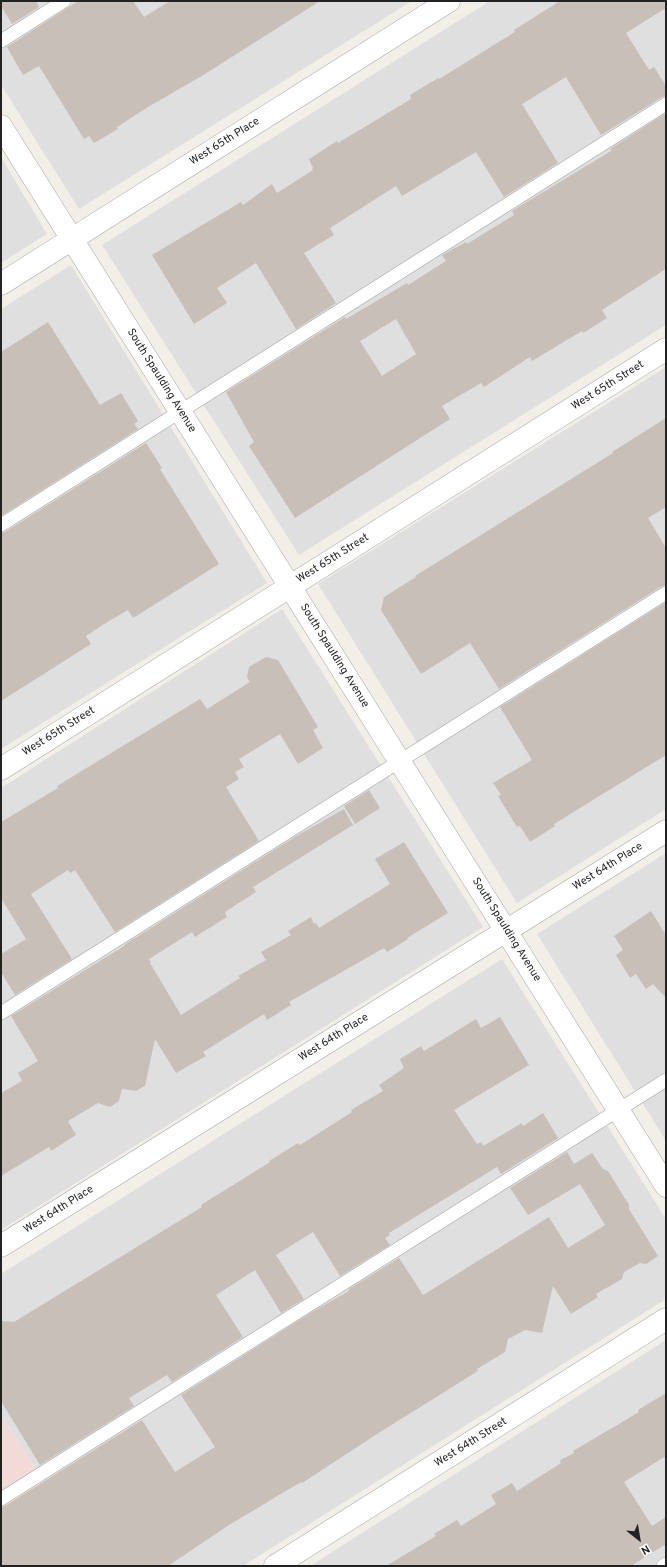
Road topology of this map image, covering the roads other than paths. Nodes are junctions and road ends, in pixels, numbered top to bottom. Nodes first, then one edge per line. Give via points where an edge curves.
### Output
1 (64, 1) edge
2 (450, 1) edge
3 (1, 41) edge
4 (666, 104) edge
5 (1, 126) edge
6 (72, 239) junction
7 (1, 284) edge
8 (666, 349) edge
9 (180, 412) junction
10 (1, 525) edge
11 (290, 586) junction
12 (666, 593) edge
13 (400, 761) junction
14 (1, 768) edge
15 (666, 831) edge
16 (506, 931) junction
17 (1, 1013) edge
18 (666, 1080) edge
19 (618, 1110) junction
20 (666, 1186) edge
21 (1, 1246) edge
22 (666, 1319) edge
23 (1, 1499) edge
24 (666, 1564) edge
25 (275, 1566) edge
26 (663, 1566) edge

1 - 3 lane
2 - 6 street, West 65th Place
4 - 9 lane
5 - 6 street, South Spaulding Avenue
6 - 7 street, West 65th Place
6 - 9 street, South Spaulding Avenue
8 - 11 street, West 65th Street
9 - 10 lane
9 - 11 street, South Spaulding Avenue
11 - 13 street, South Spaulding Avenue
11 - 14 street, West 65th Street
12 - 13 lane
13 - 16 street, South Spaulding Avenue
13 - 17 lane
15 - 16 street, West 64th Place
16 - 19 street, South Spaulding Avenue
16 - 21 street, West 64th Place
18 - 19 lane
19 - 20 street, South Spaulding Avenue
19 - 23 lane
22 - 25 street, West 64th Street
24 - 26 lane

